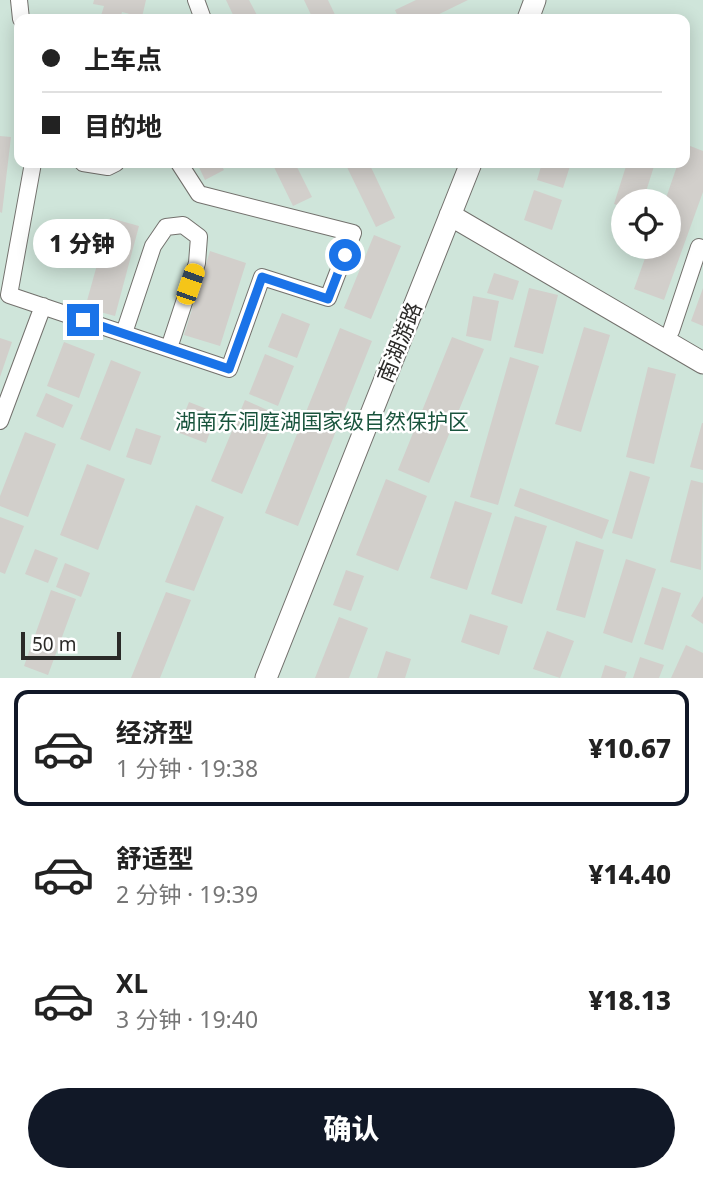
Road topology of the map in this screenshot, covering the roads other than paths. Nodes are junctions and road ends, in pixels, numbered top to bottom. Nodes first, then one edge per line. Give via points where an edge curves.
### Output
1 (32, 168) edge
2 (182, 168) edge
3 (468, 168) edge
4 (452, 209) junction
5 (703, 249) edge
6 (4, 296) edge
7 (43, 306) junction
8 (671, 331) junction
9 (124, 333) junction
10 (169, 348) junction
11 (703, 349) edge
12 (703, 363) edge
13 (0, 421) edge
14 (266, 678) edge

1 - 6 street
2 - 10 street via 199,194 353,233 328,299 262,277 229,369
3 - 4 main road, 南湖游路
4 - 8 main road
4 - 12 main road
4 - 14 main road, 南湖游路
5 - 8 street via 699,247
6 - 7 street
7 - 9 street
7 - 13 street
8 - 11 main road
9 - 10 street
9 - 10 street via 153,246 166,227 183,225 199,237 197,263

